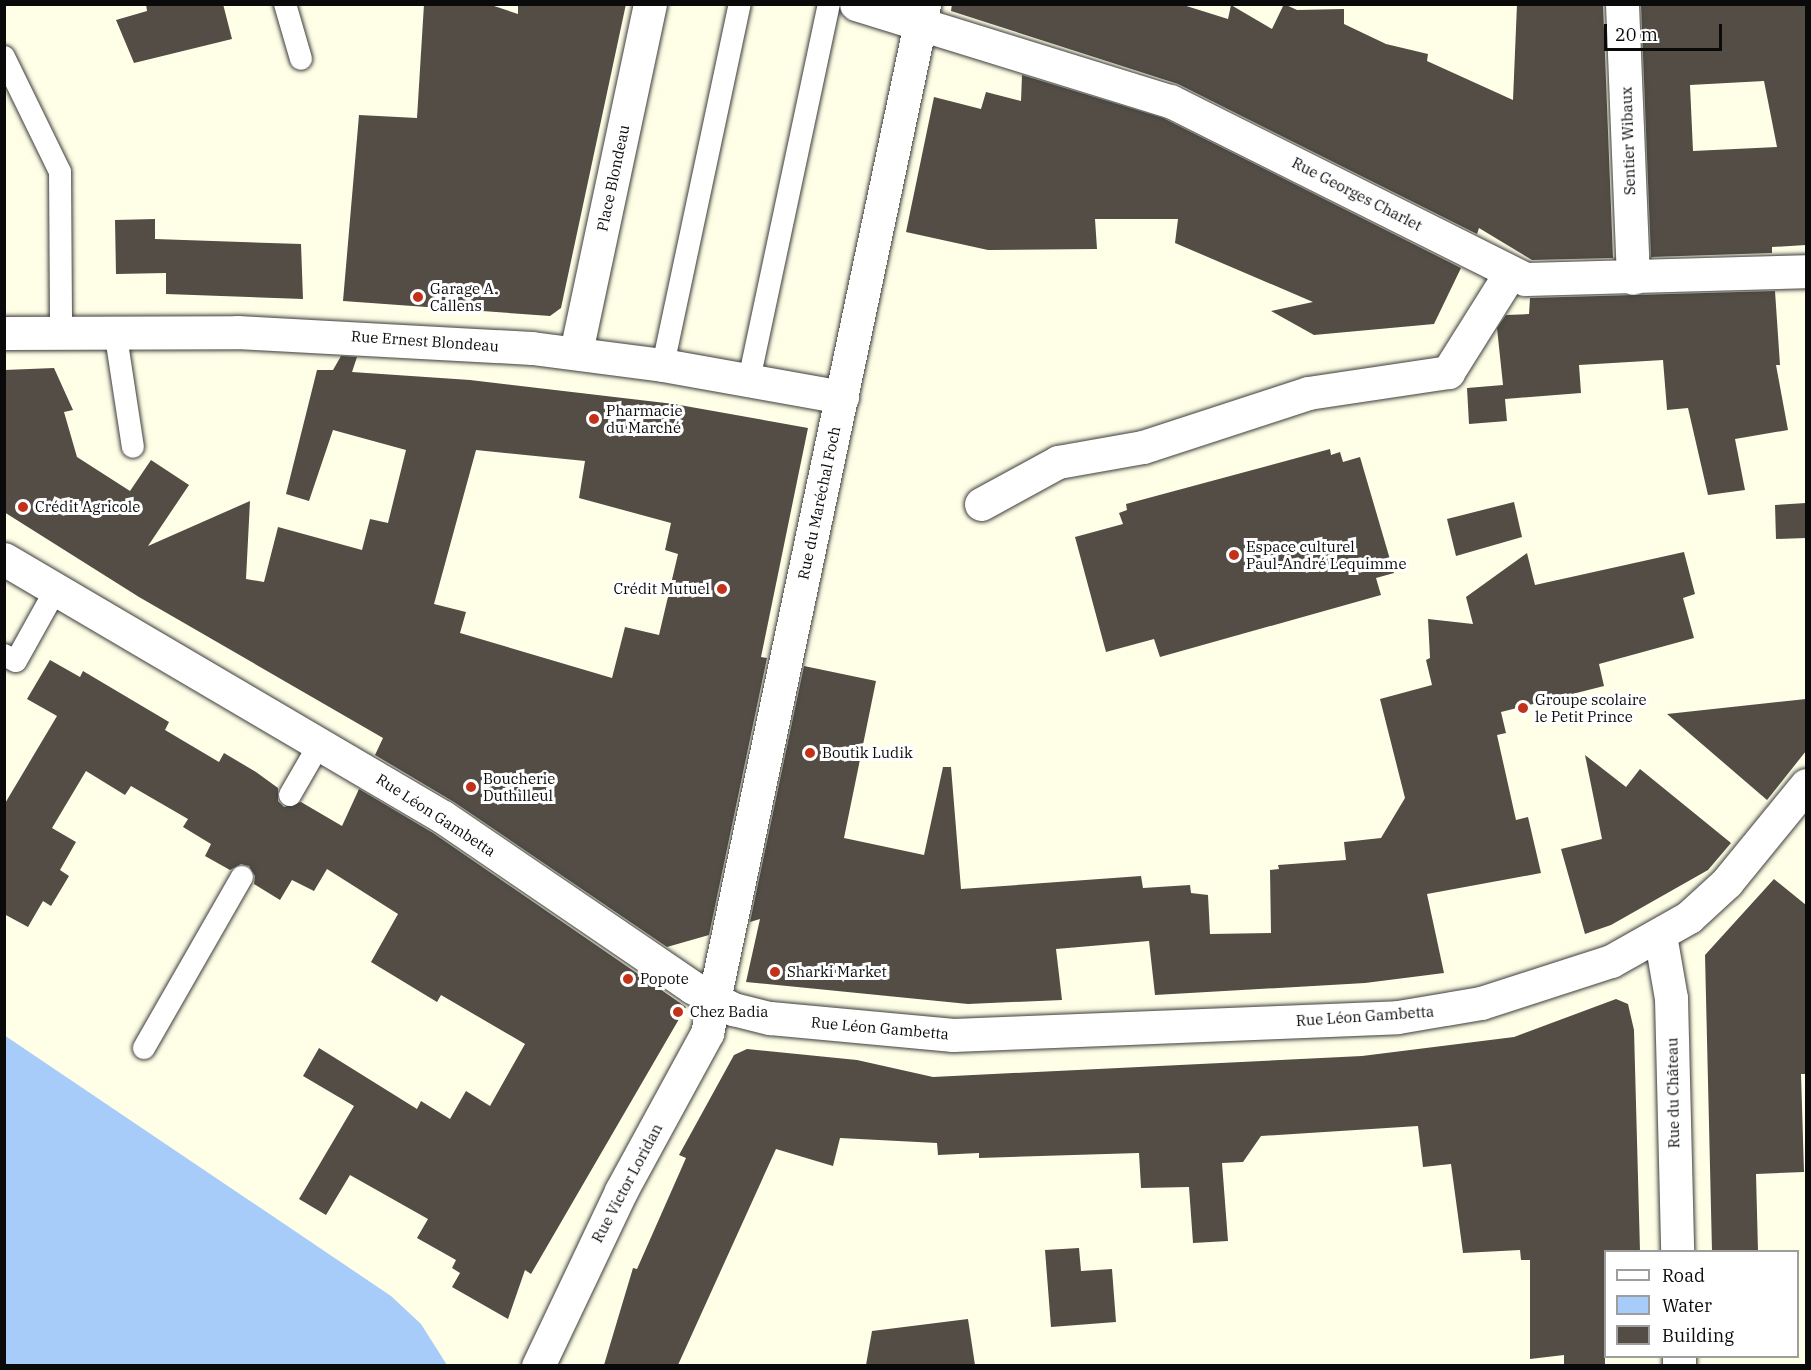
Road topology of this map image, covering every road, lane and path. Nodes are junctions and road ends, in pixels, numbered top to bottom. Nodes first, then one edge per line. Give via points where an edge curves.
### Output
1 (285, 4) edge
2 (650, 4) edge
3 (740, 4) edge
4 (829, 4) edge
5 (856, 4) edge
6 (1622, 4) edge
7 (923, 13) edge
8 (4, 57) edge
9 (301, 59) dead end
10 (1806, 271) edge
11 (1510, 273) junction
12 (1633, 278) junction
13 (115, 330) junction
14 (61, 332) junction
15 (4, 333) edge
16 (576, 352) junction
17 (663, 365) junction
18 (749, 380) junction
19 (842, 397) junction
20 (133, 447) dead end
21 (981, 504) dead end
22 (4, 559) edge
23 (56, 589) junction
24 (4, 654) edge
25 (320, 743) junction
26 (1806, 785) edge
27 (290, 795) dead end
28 (242, 877) dead end
29 (1660, 935) junction
30 (716, 1001) junction
31 (144, 1048) dead end
32 (1677, 1250) edge
33 (538, 1365) edge

1 - 9 lane
2 - 16 street, Place Blondeau
3 - 17 lane
4 - 18 lane
5 - 7 street, Rue Georges Charlet
6 - 12 street, Sentier Wibaux
7 - 11 street, Rue Georges Charlet via 1193,110
7 - 19 street, Rue du Maréchal Foch
8 - 14 lane via 60,172
10 - 12 street, Rue Georges Charlet
11 - 12 street, Rue Georges Charlet via 1540,280
11 - 21 street via 1448,372 1308,393 1143,447 1058,462
13 - 14 street, Rue Ernest Blondeau
13 - 16 street, Rue Ernest Blondeau via 339,336
13 - 20 lane
14 - 15 street, Rue Ernest Blondeau
16 - 17 street, Rue Ernest Blondeau
17 - 18 street, Rue Ernest Blondeau
18 - 19 street, Rue Ernest Blondeau
19 - 30 street, Rue du Maréchal Foch
22 - 23 street, Rue Léon Gambetta
23 - 24 lane via 16,661
23 - 25 street, Rue Léon Gambetta
25 - 27 lane
25 - 30 street, Rue Léon Gambetta via 443,818
26 - 29 street, Rue Léon Gambetta via 1715,894
28 - 31 lane
29 - 30 street, Rue Léon Gambetta via 1611,961 1547,985 1481,1003 1398,1017 953,1035 770,1018
29 - 32 street, Rue du Château via 1671,998
30 - 33 street, Rue Victor Loridan via 694,1061 625,1184

